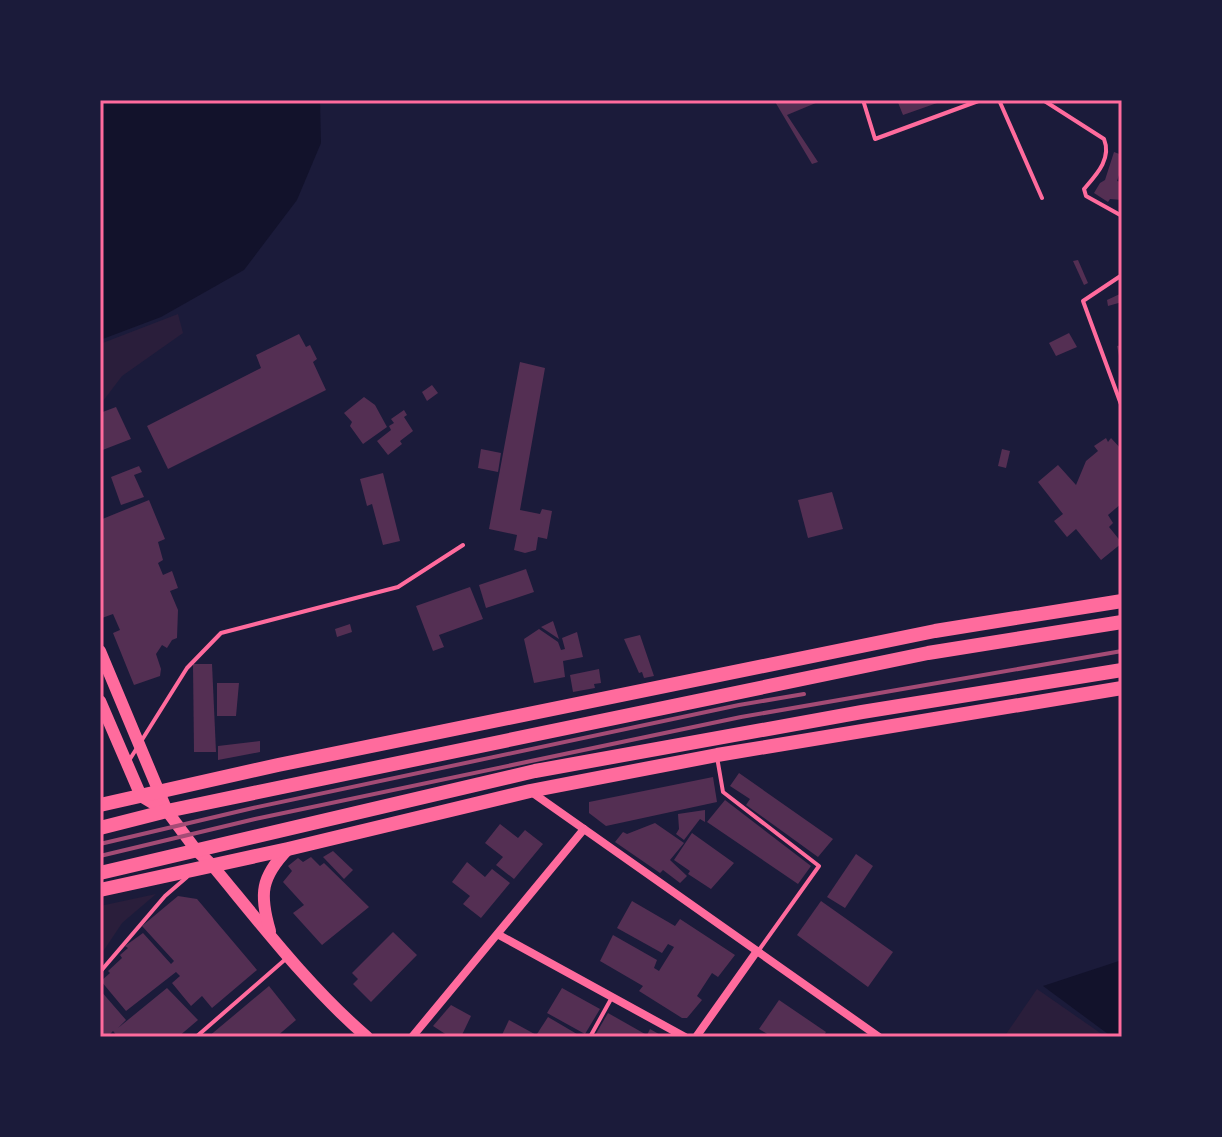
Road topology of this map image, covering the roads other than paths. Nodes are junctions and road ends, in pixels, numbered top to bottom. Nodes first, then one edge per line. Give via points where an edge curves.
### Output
1 (863, 100) edge
2 (981, 100) edge
3 (999, 100) edge
4 (1043, 100) edge
5 (1042, 198) dead end
6 (1122, 216) edge
7 (1122, 275) edge
8 (1122, 407) edge
9 (463, 545) dead end
10 (1122, 601) edge
11 (995, 621) junction
12 (1122, 622) edge
13 (100, 651) edge
14 (928, 653) junction
15 (1122, 670) edge
16 (1036, 683) junction
17 (1122, 688) edge
18 (100, 701) edge
19 (951, 716) junction
20 (139, 744) junction
21 (717, 755) junction
22 (126, 765) junction
23 (530, 791) junction
24 (158, 792) junction
25 (141, 796) junction
26 (100, 805) edge
27 (167, 811) junction
28 (100, 828) edge
29 (584, 829) junction
30 (288, 849) junction
31 (196, 850) junction
32 (205, 866) junction
33 (100, 873) edge
34 (100, 890) edge
35 (499, 935) junction
36 (273, 938) junction
37 (757, 951) junction
38 (289, 956) junction
39 (100, 972) edge
40 (613, 997) junction
41 (196, 1037) edge
42 (367, 1037) edge
43 (412, 1037) edge
44 (590, 1037) edge
45 (685, 1037) edge
46 (696, 1037) edge
47 (879, 1037) edge

1 - 2 lane via 875,139
3 - 5 lane
4 - 6 lane via 1104,139 1100,173 1084,189 1086,196
7 - 8 lane via 1083,301
9 - 20 lane via 398,587 221,633 187,668
10 - 11 main road
11 - 14 main road
11 - 24 main road
12 - 14 main road
13 - 20 main road
14 - 27 main road
15 - 16 main road
16 - 19 main road
16 - 31 main road via 535,771
17 - 19 main road
18 - 22 main road
19 - 21 main road
20 - 22 lane
20 - 24 main road
21 - 23 main road
21 - 37 lane via 723,792 819,866
22 - 25 main road
23 - 29 street
23 - 30 main road
24 - 25 main road
24 - 27 main road
25 - 26 main road
25 - 27 main road
27 - 28 main road
27 - 31 main road
29 - 35 street
29 - 37 street
30 - 32 main road
30 - 36 main road via 272,865 263,893
31 - 32 main road
31 - 33 main road
32 - 34 main road
32 - 36 main road
32 - 39 lane via 165,896
35 - 40 street
35 - 43 street
36 - 38 main road
37 - 46 street
37 - 47 street
38 - 41 lane
38 - 42 main road
40 - 44 lane
40 - 45 street

